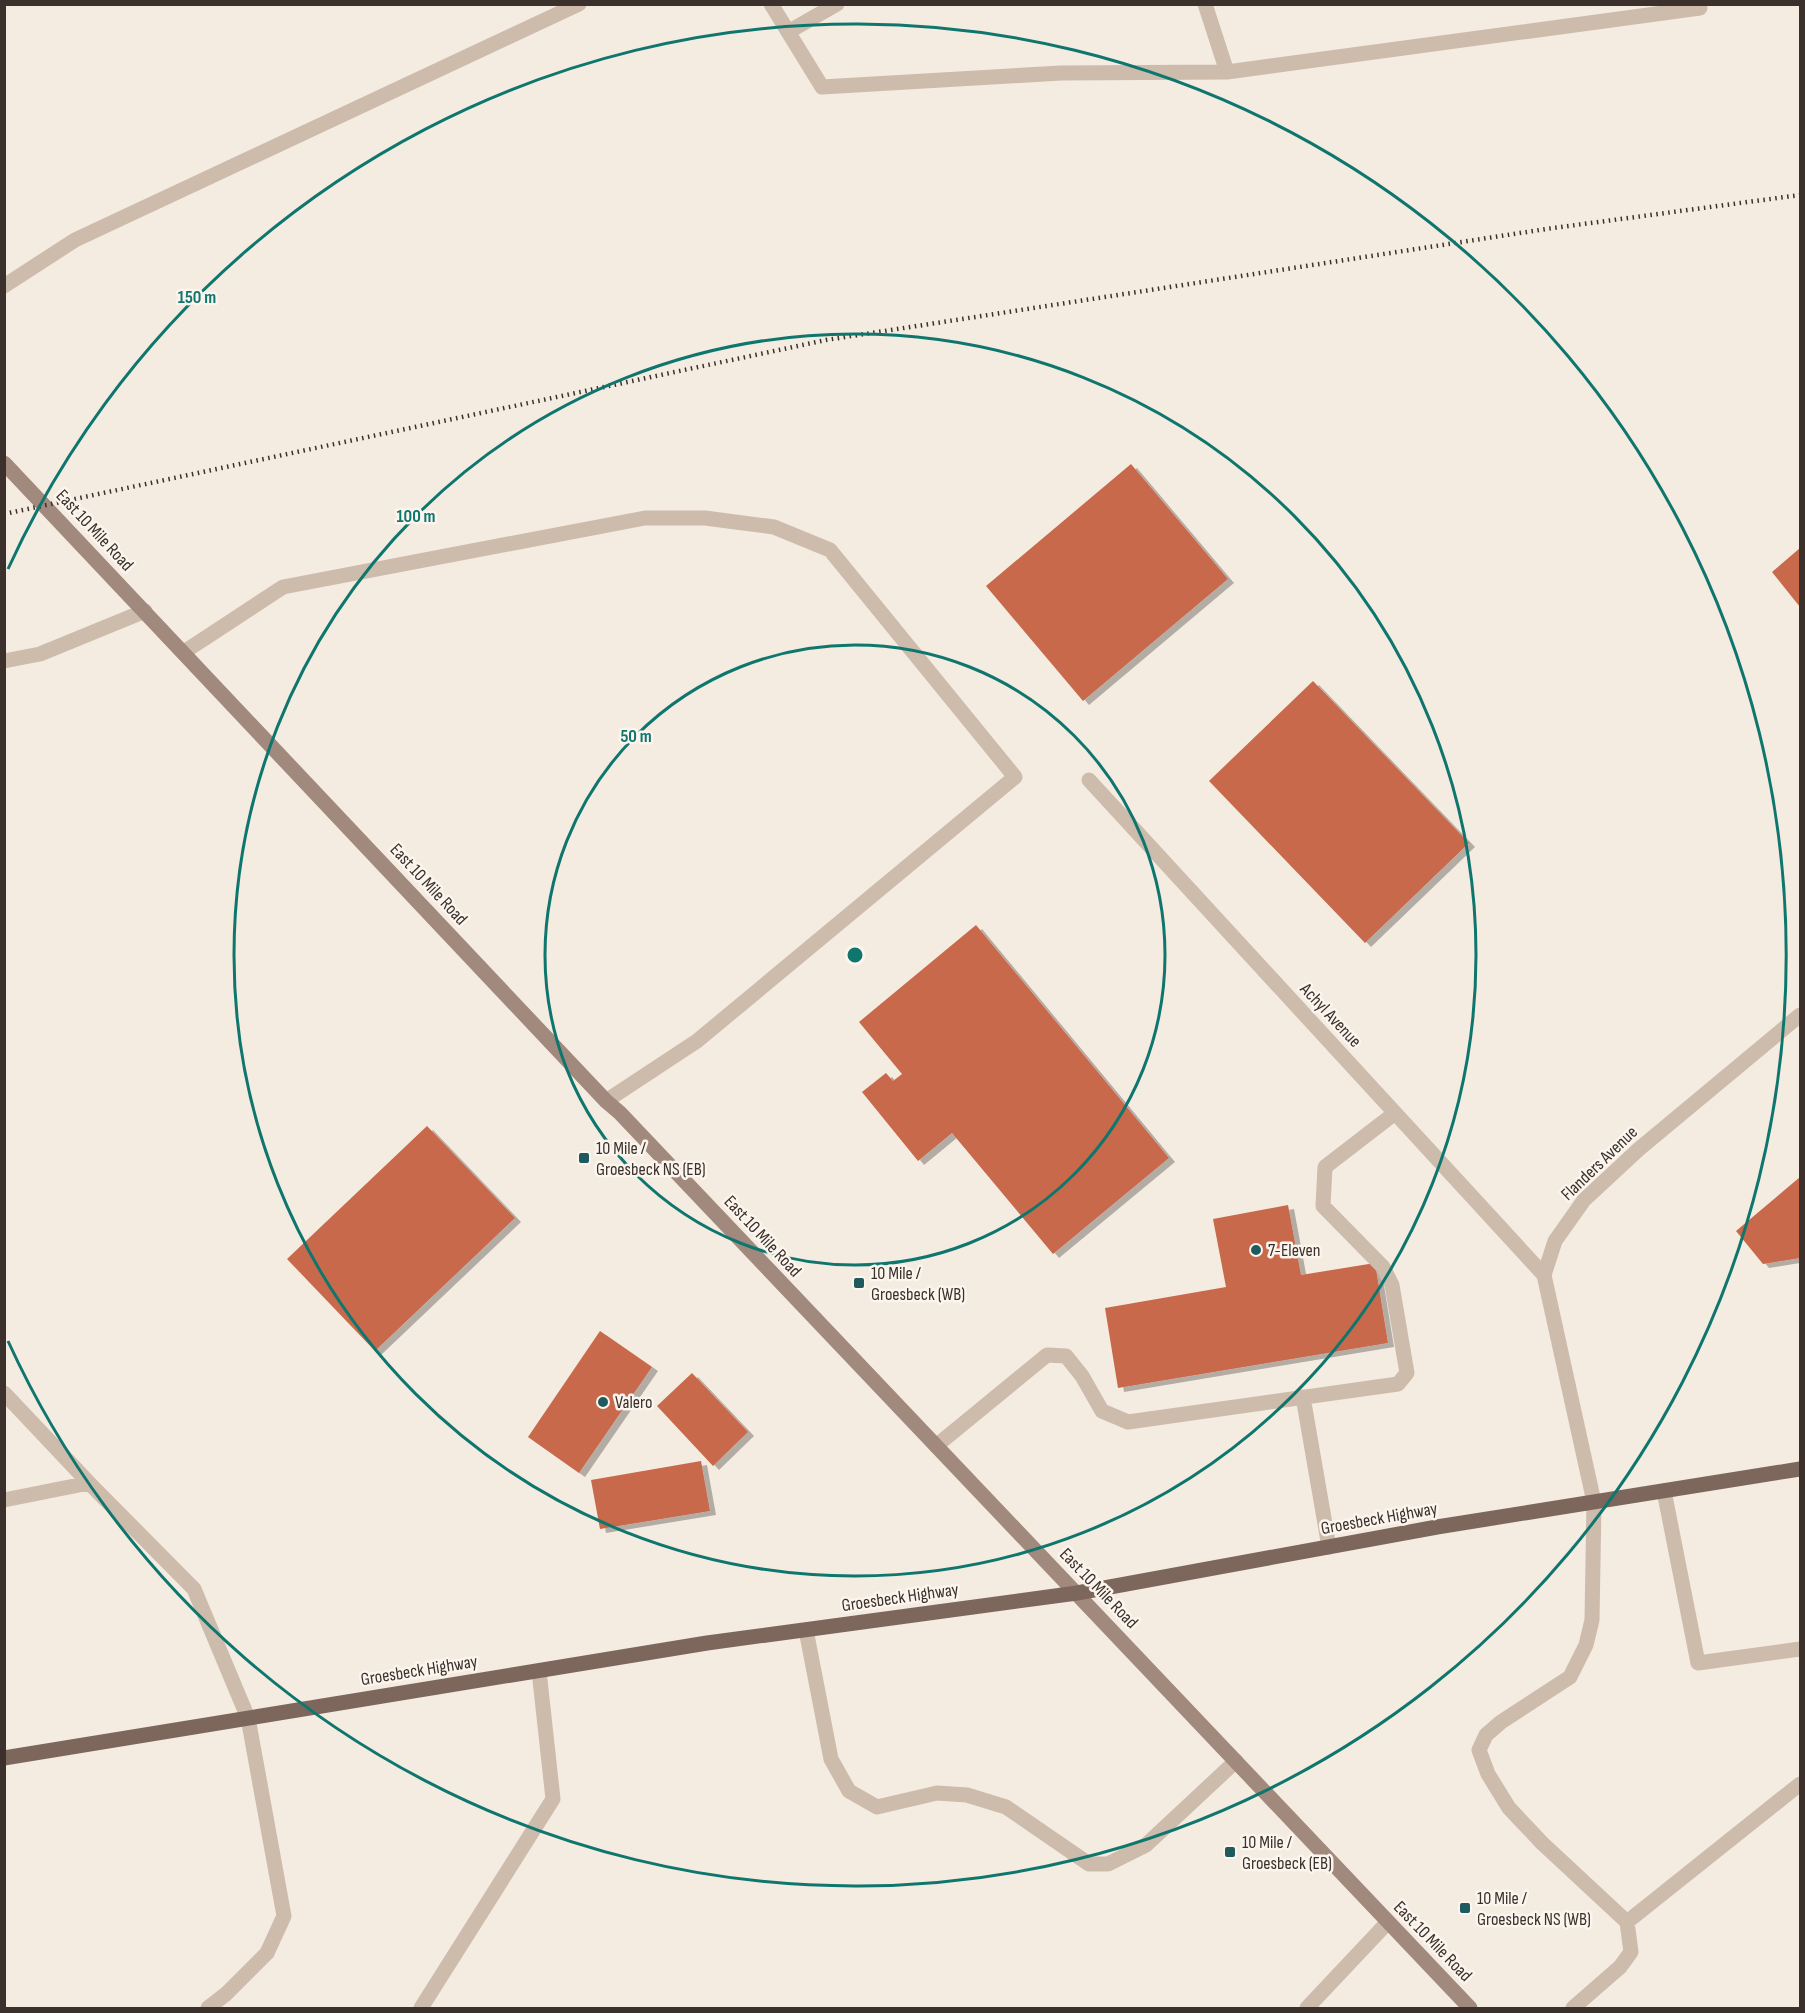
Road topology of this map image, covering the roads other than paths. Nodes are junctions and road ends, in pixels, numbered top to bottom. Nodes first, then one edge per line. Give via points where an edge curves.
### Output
1 (579, 4) edge
2 (771, 4) edge
3 (837, 4) edge
4 (1205, 4) edge
5 (1698, 4) edge
6 (788, 32) junction
7 (1227, 72) junction
8 (4, 286) edge
9 (4, 463) edge
10 (145, 611) junction
11 (184, 652) junction
12 (4, 662) edge
13 (1089, 780) dead end
14 (1800, 1015) edge
15 (606, 1101) junction
16 (1395, 1113) junction
17 (1544, 1275) junction
18 (4, 1393) edge
19 (1303, 1397) junction
20 (936, 1446) junction
21 (1800, 1469) edge
22 (89, 1483) junction
23 (1664, 1491) junction
24 (4, 1500) edge
25 (1594, 1502) junction
26 (1329, 1547) junction
27 (1077, 1593) junction
28 (806, 1630) junction
29 (1800, 1649) edge
30 (538, 1671) junction
31 (248, 1718) junction
32 (4, 1758) edge
33 (1236, 1761) junction
34 (1800, 1784) edge
35 (1388, 1922) junction
36 (1627, 1922) junction
37 (208, 2008) edge
38 (421, 2008) edge
39 (1307, 2008) edge
40 (1470, 2008) edge
41 (1573, 2008) edge

1 - 8 street via 75,240
2 - 6 street
3 - 6 street
4 - 7 street
5 - 7 street via 1700,8
6 - 7 street via 822,87 1061,73
9 - 10 main road, East 10 Mile Road
10 - 11 main road, East 10 Mile Road
10 - 12 street via 40,654
11 - 15 main road, East 10 Mile Road
11 - 15 street via 283,587 645,518 705,518 774,527 830,550 1015,777 697,1041
13 - 16 street, Achyl Avenue
14 - 17 street, Flanders Avenue via 1584,1200 1555,1241
15 - 20 main road, East 10 Mile Road
16 - 17 street, Achyl Avenue
16 - 19 street via 1325,1167 1323,1206 1383,1267 1392,1285 1407,1373 1398,1384
17 - 25 street
18 - 22 street
19 - 20 street via 1128,1422 1102,1411 1066,1356 1047,1355
19 - 26 street
20 - 27 main road, East 10 Mile Road
21 - 23 main road, Groesbeck Highway
22 - 24 street
22 - 31 street via 194,1589
23 - 25 main road, Groesbeck Highway
23 - 29 street via 1698,1663
25 - 26 main road, Groesbeck Highway
25 - 36 street via 1592,1620 1577,1665 1570,1677 1486,1735 1479,1750 1488,1774 1509,1808
26 - 27 main road, Groesbeck Highway
27 - 28 main road, Groesbeck Highway
27 - 33 main road, East 10 Mile Road
28 - 30 main road, Groesbeck Highway
28 - 33 street via 831,1759 849,1791 877,1807 937,1793 967,1795 1006,1808 1089,1864 1108,1864 1146,1845
30 - 31 main road, Groesbeck Highway
30 - 38 street via 553,1800
31 - 32 main road, Groesbeck Highway
31 - 37 street via 284,1916 267,1953
33 - 35 main road, East 10 Mile Road
34 - 36 street
35 - 39 street
35 - 40 main road, East 10 Mile Road
36 - 41 street via 1631,1952 1620,1967

